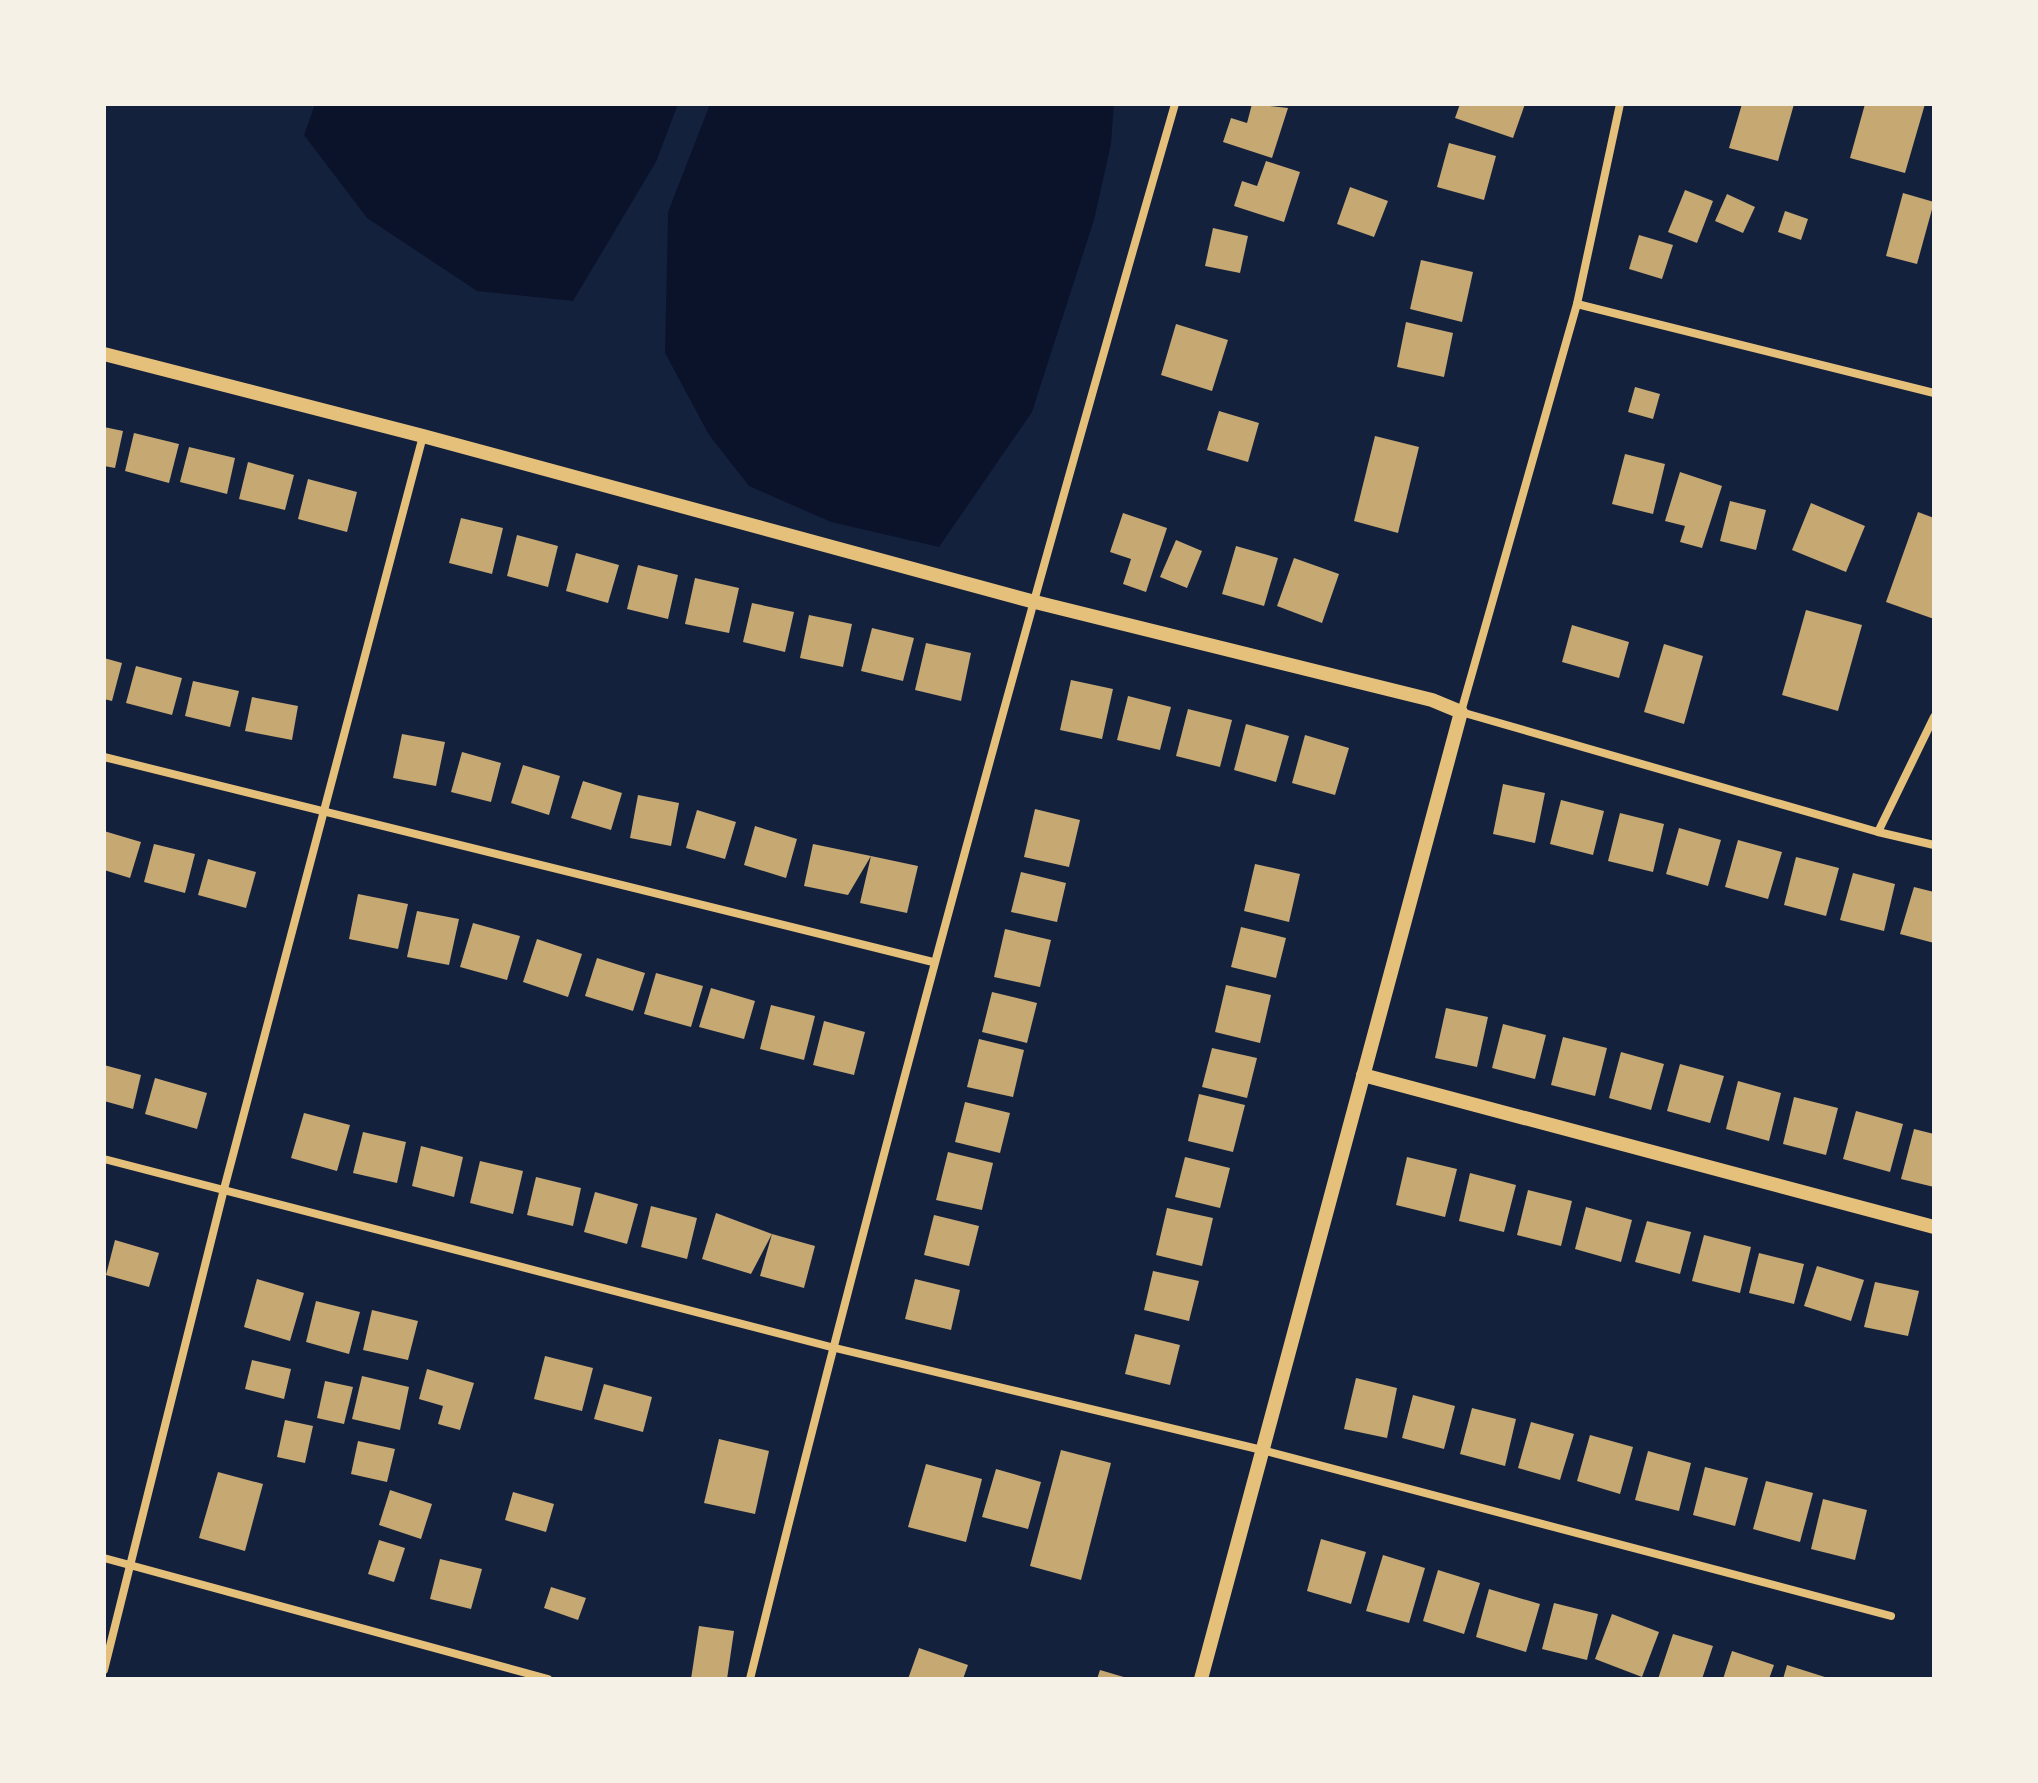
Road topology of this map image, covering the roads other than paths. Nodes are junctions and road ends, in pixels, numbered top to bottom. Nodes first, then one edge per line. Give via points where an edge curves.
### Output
1 (1175, 104) edge
2 (1620, 104) edge
3 (1577, 304) junction
4 (104, 354) edge
5 (1934, 393) edge
6 (423, 436) junction
7 (1031, 601) junction
8 (1461, 712) junction
9 (1934, 717) edge
10 (104, 757) edge
11 (324, 812) junction
12 (1878, 832) junction
13 (1934, 845) edge
14 (933, 962) junction
15 (1363, 1075) junction
16 (104, 1159) edge
17 (224, 1189) junction
18 (1934, 1227) edge
19 (831, 1347) junction
20 (1262, 1450) junction
21 (104, 1558) edge
22 (130, 1564) junction
23 (1891, 1616) dead end
24 (104, 1670) edge
25 (548, 1679) edge
26 (750, 1679) edge
27 (1201, 1679) edge

1 - 7 street
2 - 3 street
3 - 5 street
3 - 8 street
4 - 6 street
6 - 7 street
6 - 11 street
7 - 8 street via 1432,700
7 - 14 street
8 - 12 street
8 - 15 street
9 - 12 street
10 - 11 street
11 - 14 street
11 - 17 street
12 - 13 street
14 - 19 street
15 - 18 street
15 - 20 street
16 - 17 street
17 - 19 street
17 - 22 street
19 - 20 street
19 - 26 street
20 - 23 street
20 - 27 street
21 - 22 street
22 - 24 street
22 - 25 street

